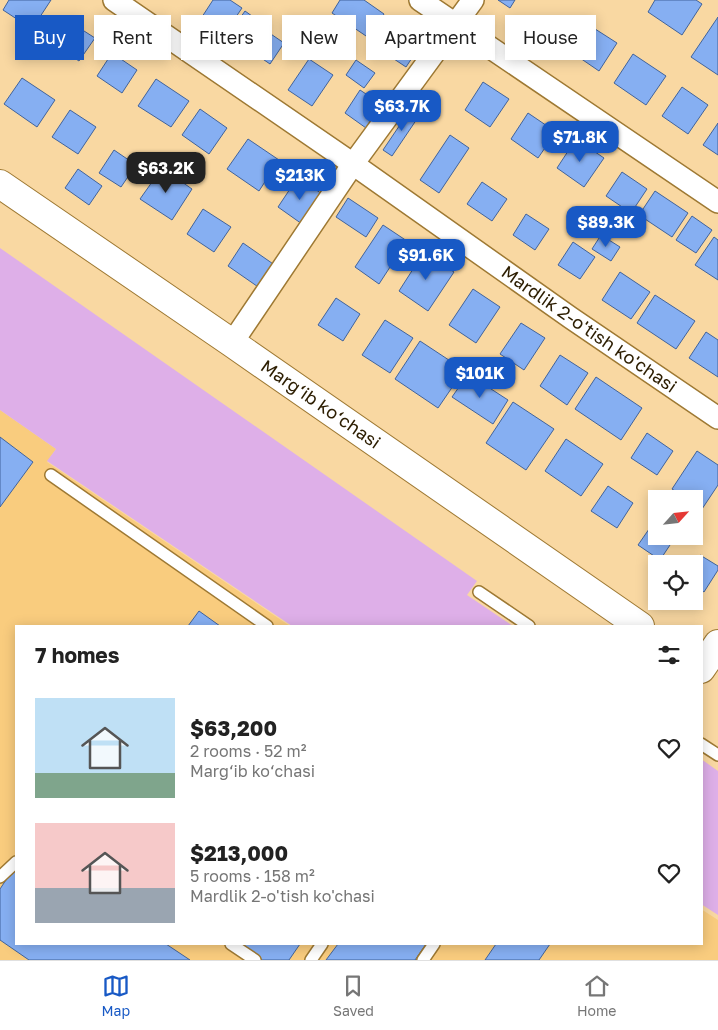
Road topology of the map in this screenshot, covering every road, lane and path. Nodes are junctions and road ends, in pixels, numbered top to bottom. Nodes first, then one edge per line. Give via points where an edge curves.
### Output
1 (114, 0) edge
2 (420, 0) edge
3 (473, 0) edge
4 (441, 15) edge
5 (462, 15) edge
6 (495, 52) edge
7 (430, 60) edge
8 (354, 164) junction
9 (0, 184) edge
10 (718, 202) edge
11 (232, 343) junction
12 (718, 418) edge
13 (51, 474) dead end
14 (479, 592) dead end
15 (266, 625) edge
16 (528, 625) edge
17 (639, 625) edge
18 (718, 644) edge
19 (703, 665) edge
20 (703, 669) edge
21 (718, 680) edge
22 (703, 745) edge
23 (718, 755) edge
24 (15, 863) edge
25 (0, 877) edge
26 (232, 945) edge
27 (321, 945) edge
28 (433, 945) edge
29 (255, 960) edge
30 (311, 960) edge
31 (423, 960) edge

1 - 8 street, Mardlik 2-o'tish ko'chasi
2 - 4 street
3 - 5 street
6 - 10 street
7 - 8 street
8 - 11 street
8 - 12 street, Mardlik 2-o'tish ko'chasi
9 - 11 street, Marg‘ib ko‘chasi
11 - 17 street, Marg‘ib ko‘chasi
13 - 15 lane
14 - 16 lane
18 - 19 street
20 - 21 street
22 - 23 lane
24 - 25 lane
26 - 29 lane
27 - 30 lane
28 - 31 lane

